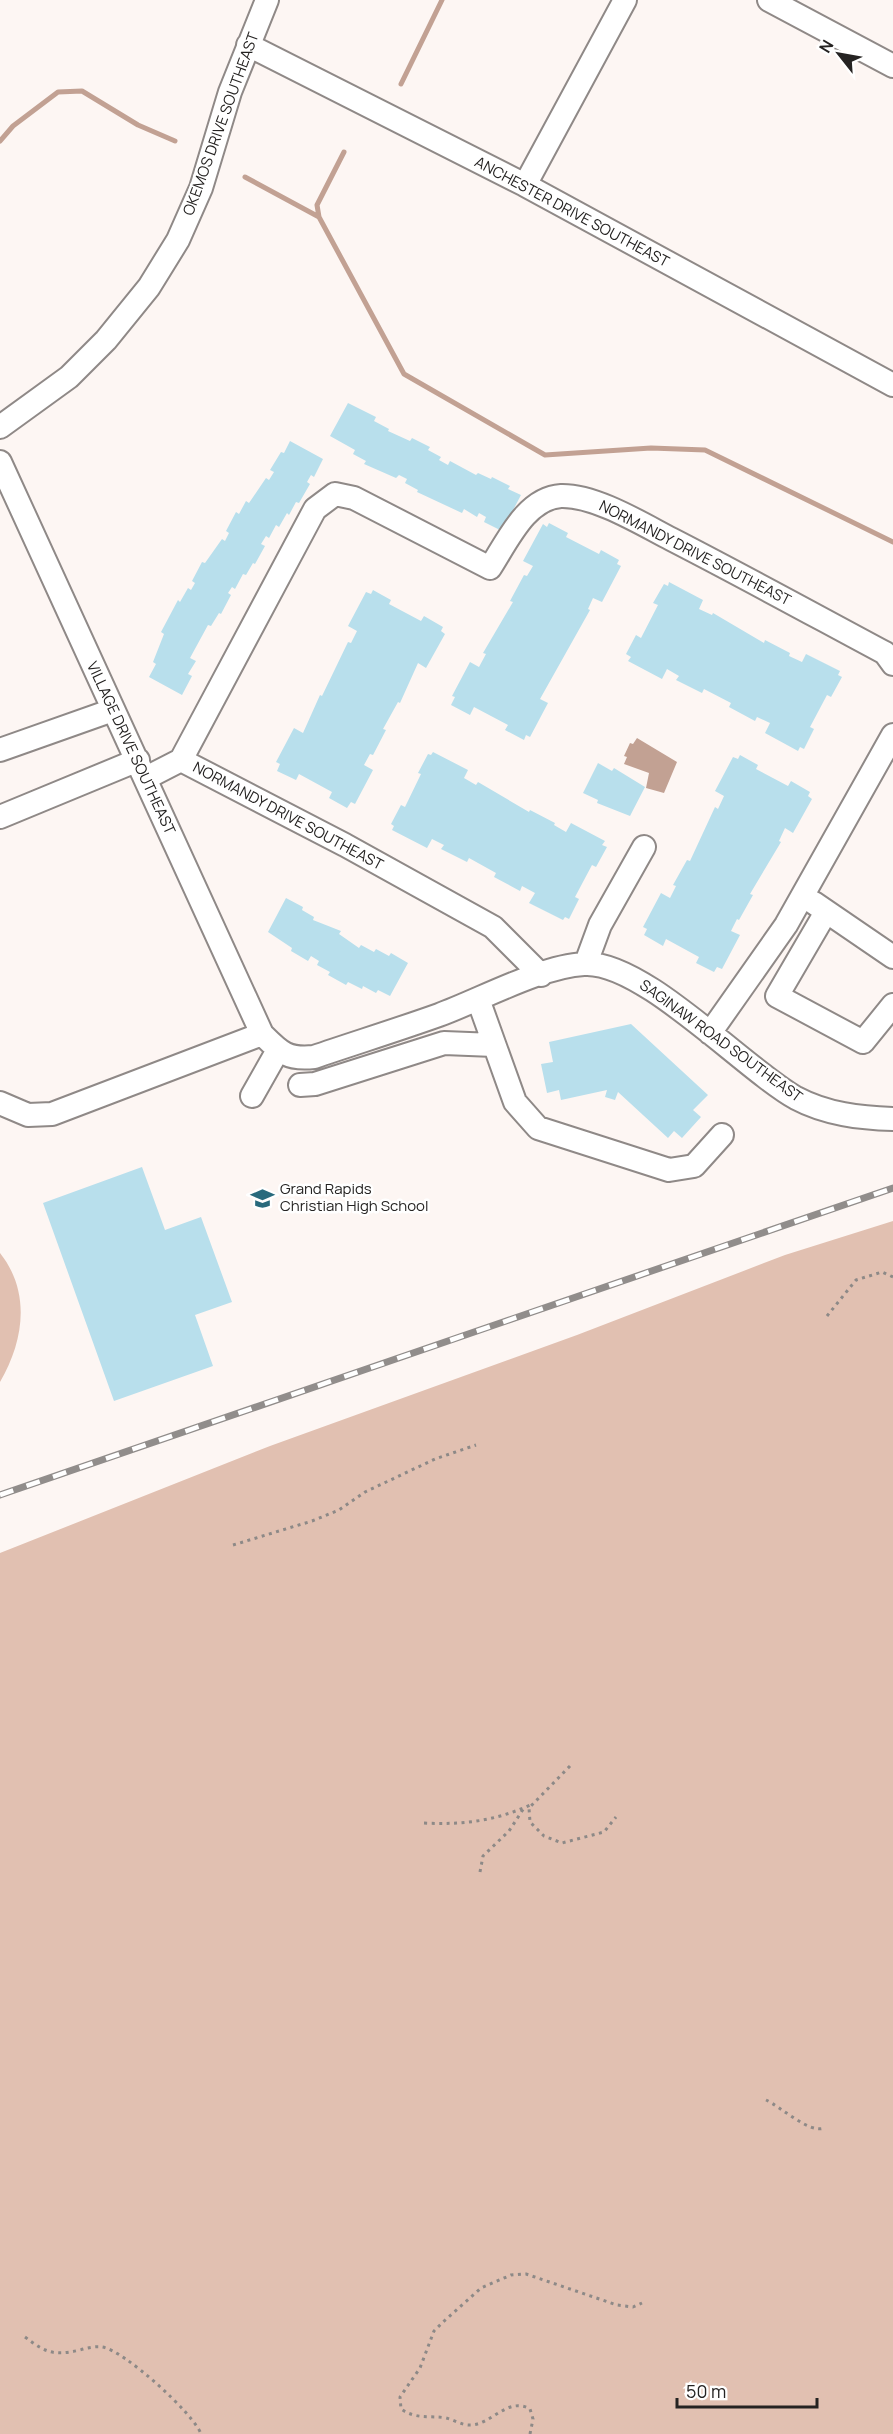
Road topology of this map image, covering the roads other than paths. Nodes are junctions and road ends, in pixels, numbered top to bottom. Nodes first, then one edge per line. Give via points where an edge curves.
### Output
1 (267, 0) edge
2 (625, 0) edge
3 (769, 0) edge
4 (248, 45) junction
5 (893, 66) edge
6 (525, 185) junction
7 (893, 386) edge
8 (0, 427) edge
9 (0, 462) edge
10 (893, 664) edge
11 (113, 710) junction
12 (893, 735) edge
13 (0, 750) edge
14 (181, 760) junction
15 (142, 769) junction
16 (0, 817) edge
17 (644, 847) dead end
18 (802, 896) junction
19 (826, 912) junction
20 (893, 957) edge
21 (586, 963) junction
22 (541, 975) junction
23 (478, 999) junction
24 (893, 1005) edge
25 (710, 1033) junction
26 (262, 1034) junction
27 (494, 1045) junction
28 (278, 1050) junction
29 (314, 1057) joint
30 (300, 1085) dead end
31 (252, 1096) dead end
32 (0, 1103) edge
33 (893, 1119) edge
34 (722, 1135) dead end

1 - 4 street, OKEMOS DRIVE SOUTHEAST
2 - 6 street
3 - 5 street
4 - 6 street, ANCHESTER DRIVE SOUTHEAST
4 - 8 street, OKEMOS DRIVE SOUTHEAST via 201,188 178,240 149,287 106,340 69,377
6 - 7 street, ANCHESTER DRIVE SOUTHEAST
9 - 11 street, VILLAGE DRIVE SOUTHEAST
10 - 14 street, NORMANDY DRIVE SOUTHEAST via 885,653 745,577 592,501 561,496 537,504 519,523 490,568 354,498 335,494 315,509
11 - 13 street
11 - 15 street, VILLAGE DRIVE SOUTHEAST
12 - 18 street
14 - 15 street, NORMANDY DRIVE SOUTHEAST
14 - 22 street, NORMANDY DRIVE SOUTHEAST via 493,927
15 - 16 street, NORMANDY DRIVE SOUTHEAST
15 - 26 street, VILLAGE DRIVE SOUTHEAST
17 - 21 street via 600,925
18 - 19 street
18 - 25 street
19 - 20 street
19 - 24 street via 777,996 863,1042
21 - 22 street, SAGINAW ROAD SOUTHEAST
21 - 25 street, SAGINAW ROAD SOUTHEAST via 626,974
22 - 23 street, SAGINAW ROAD SOUTHEAST
23 - 27 street
23 - 29 street, SAGINAW ROAD SOUTHEAST
25 - 33 street, SAGINAW ROAD SOUTHEAST via 795,1097 835,1113
26 - 28 street, VILLAGE DRIVE SOUTHEAST
26 - 32 street via 52,1114 28,1115
27 - 30 street via 444,1043 315,1084
27 - 34 street via 515,1102 538,1128 669,1170 694,1166
28 - 29 street, VILLAGE DRIVE SOUTHEAST via 296,1059
28 - 31 street

